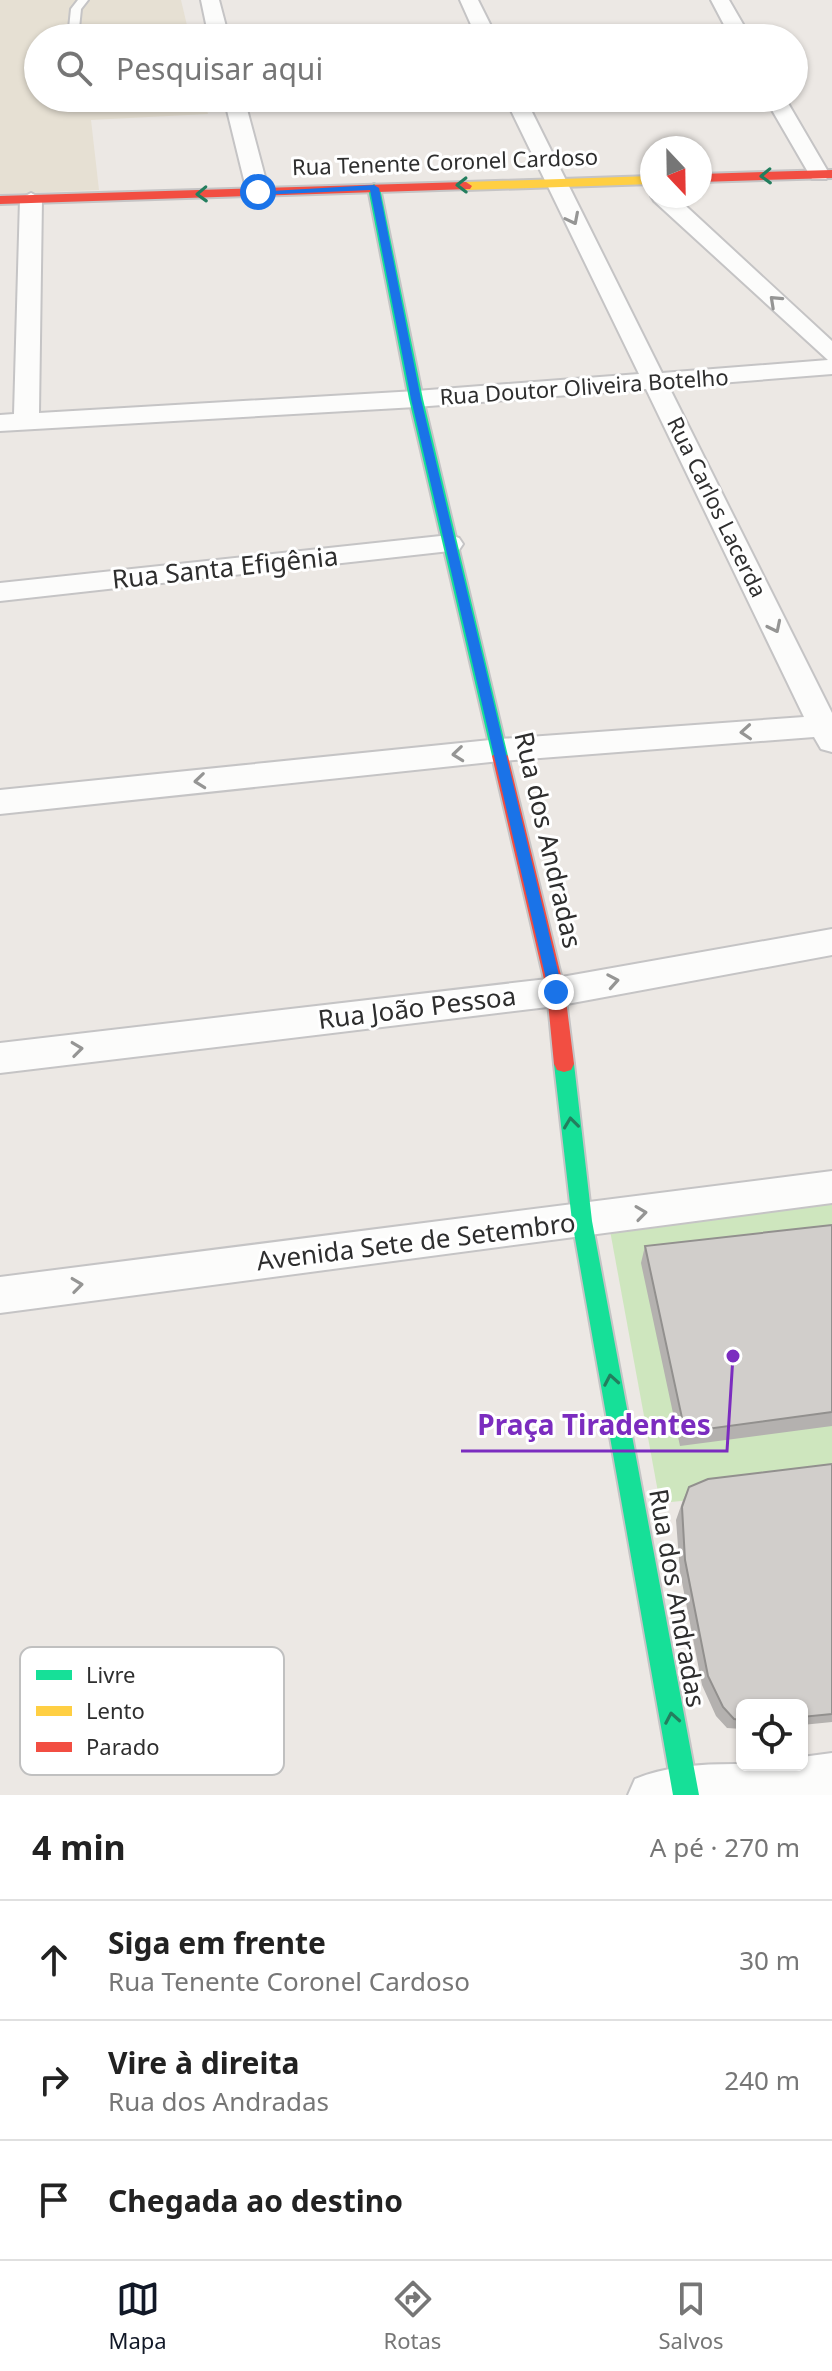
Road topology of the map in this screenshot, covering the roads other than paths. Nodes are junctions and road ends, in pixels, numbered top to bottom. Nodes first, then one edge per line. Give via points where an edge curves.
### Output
1 (83, 0) edge
2 (210, 0) edge
3 (469, 0) edge
4 (720, 0) edge
5 (74, 24) edge
6 (216, 24) edge
7 (480, 24) edge
8 (733, 24) edge
9 (238, 112) edge
10 (522, 112) edge
11 (784, 112) edge
12 (825, 175) edge
13 (712, 178) edge
14 (640, 182) edge
15 (555, 183) junction
16 (374, 188) junction
17 (258, 192) junction
18 (31, 199) junction
19 (0, 200) edge
20 (675, 208) edge
21 (832, 354) edge
22 (832, 367) edge
23 (656, 382) junction
24 (416, 399) junction
25 (26, 421) junction
26 (0, 423) edge
27 (450, 544) junction
28 (0, 592) edge
29 (828, 735) edge
30 (500, 750) junction
31 (0, 802) edge
32 (832, 942) edge
33 (556, 992) junction
34 (0, 1058) edge
35 (832, 1187) edge
36 (582, 1221) junction
37 (0, 1295) edge
38 (832, 1776) edge
39 (674, 1794) edge

1 - 5 lane
2 - 6 street
3 - 7 street
4 - 8 street
9 - 17 street
10 - 15 street, Rua Carlos Lacerda
11 - 12 street
12 -> 13 street
14 - 15 street, Rua Tenente Coronel Cardoso
15 -> 16 street, Rua Tenente Coronel Cardoso
15 -> 23 street, Rua Carlos Lacerda
16 - 17 street, Rua Tenente Coronel Cardoso
16 - 24 street, Rua dos Andradas
17 -> 18 street, Rua Tenente Coronel Cardoso
18 - 19 street, Rua Tenente Coronel Cardoso
18 - 25 street
21 -> 20 street
22 - 23 street, Rua Doutor Oliveira Botelho
23 - 24 street, Rua Doutor Oliveira Botelho
23 -> 29 street, Rua Carlos Lacerda
24 - 25 street, Rua Doutor Oliveira Botelho
24 - 27 street, Rua dos Andradas
25 - 26 street, Rua Doutor Oliveira Botelho
27 - 28 street, Rua Santa Efigênia
27 - 30 street, Rua dos Andradas
29 -> 30 street
30 -> 31 street
30 - 33 street, Rua dos Andradas
33 -> 32 street, Rua João Pessoa
34 -> 33 street, Rua João Pessoa
36 -> 33 street, Rua dos Andradas
36 -> 35 street, Avenida Sete de Setembro
37 -> 36 street, Avenida Sete de Setembro
39 -> 36 street, Rua dos Andradas
38 - 39 street

